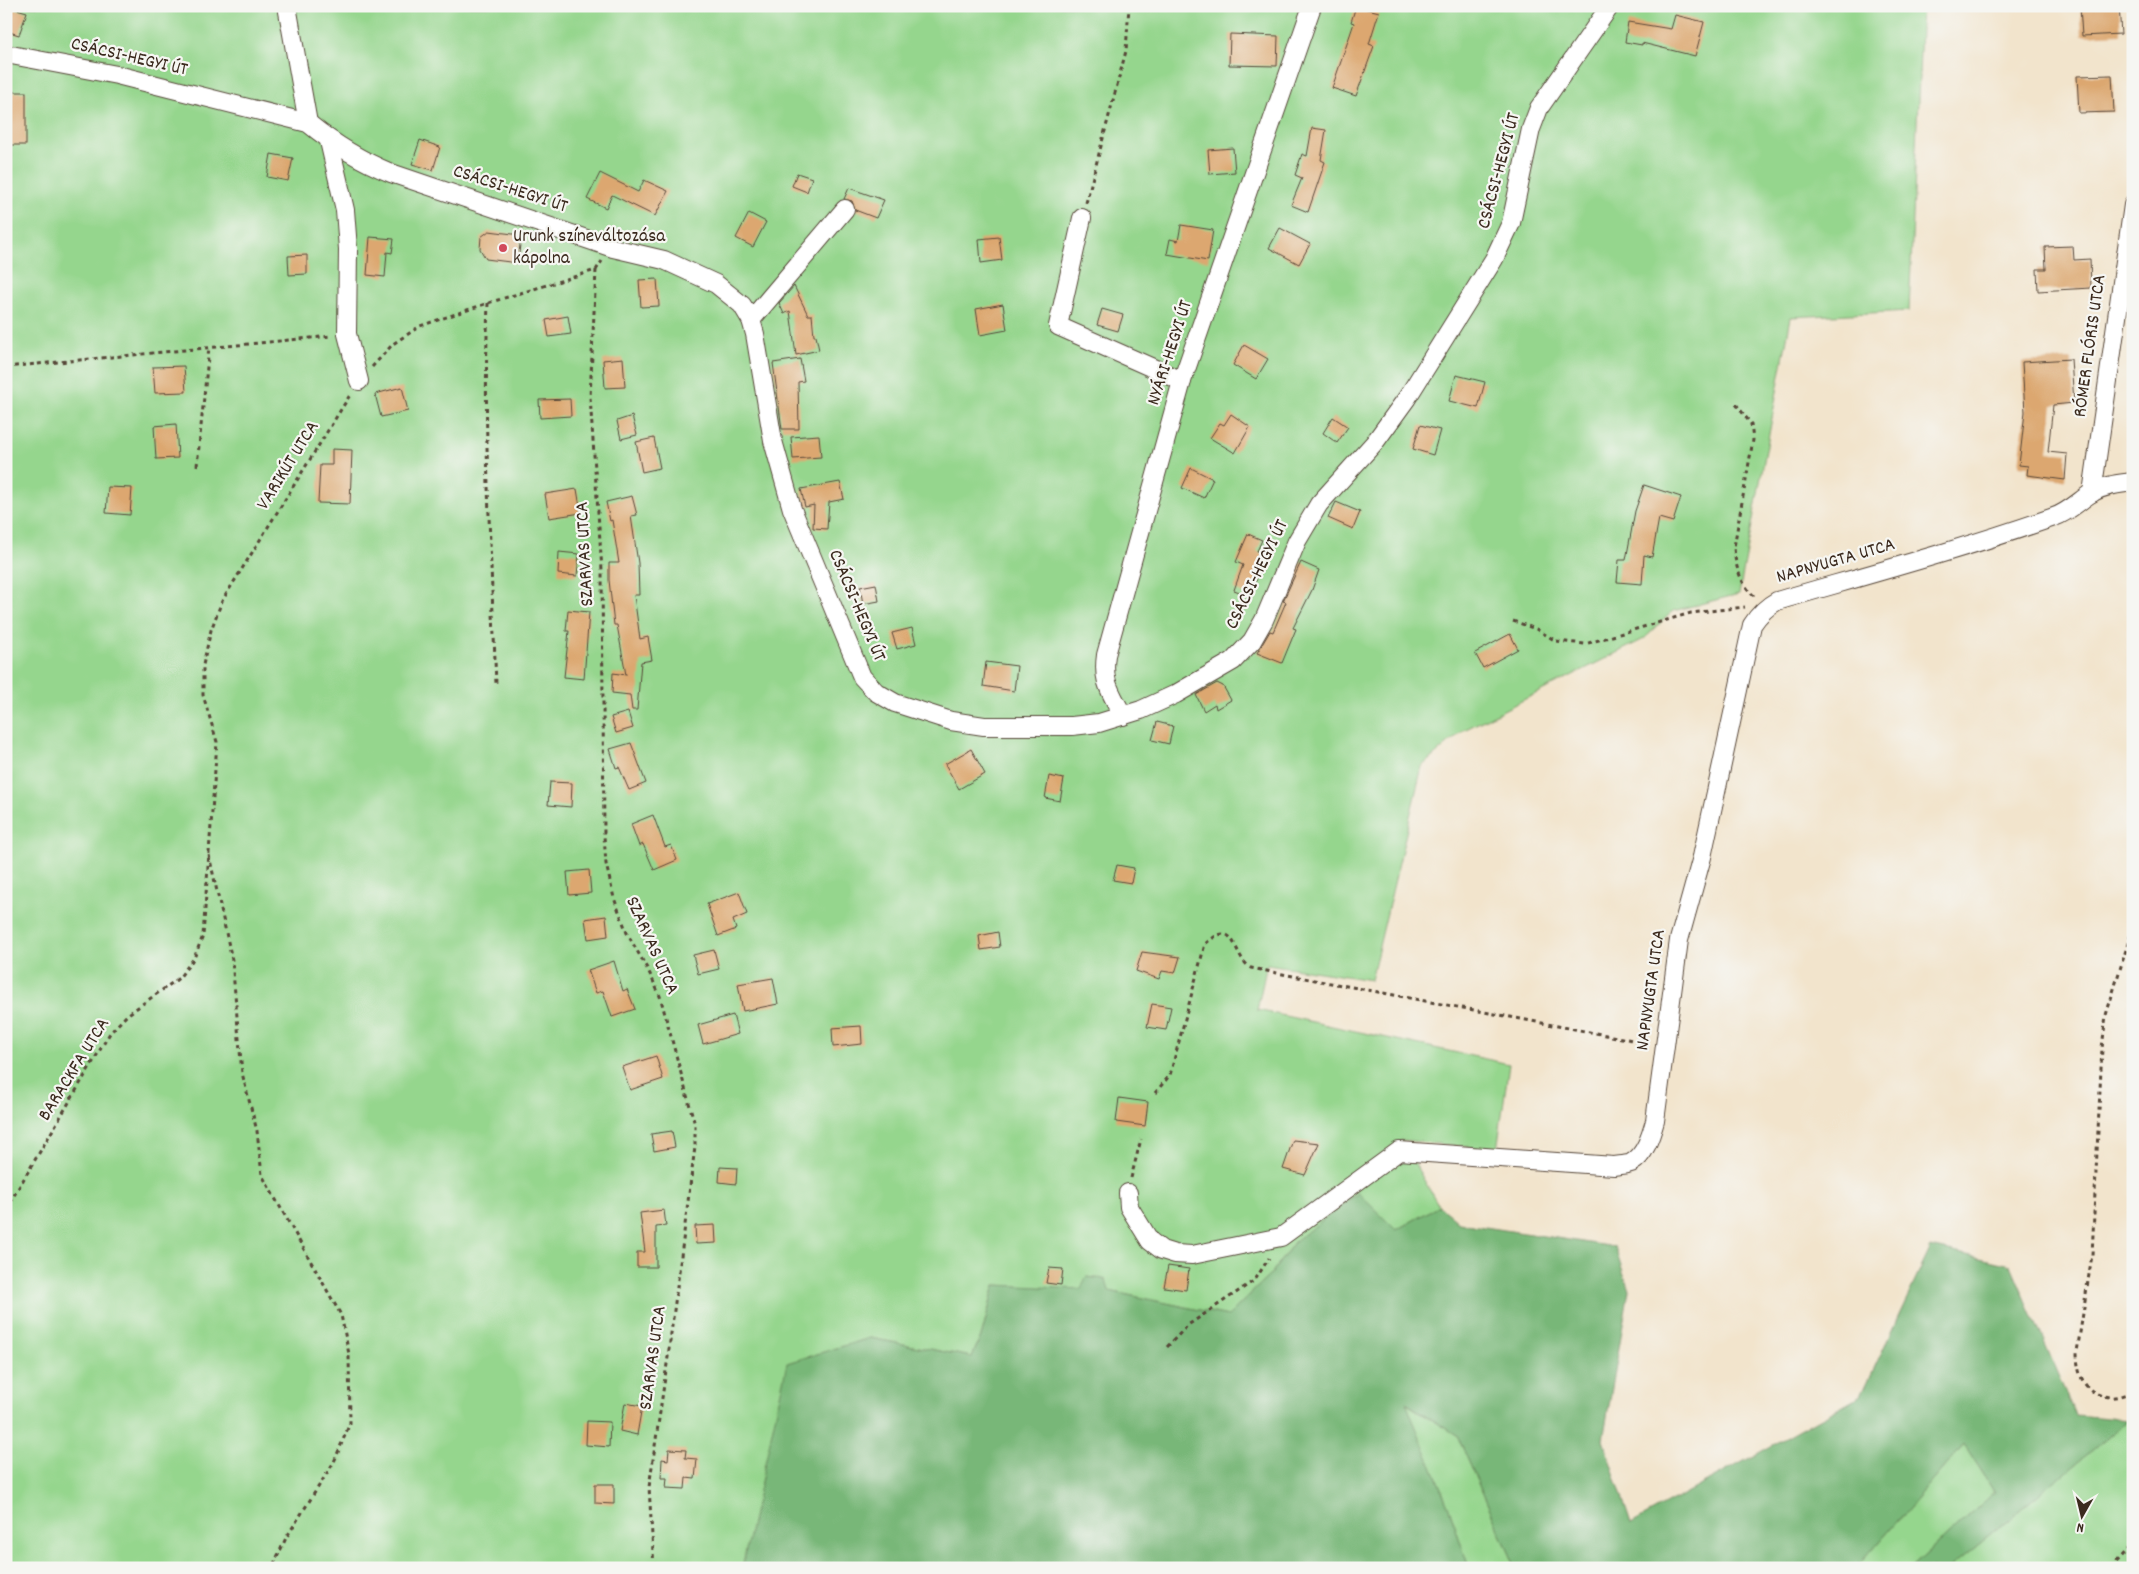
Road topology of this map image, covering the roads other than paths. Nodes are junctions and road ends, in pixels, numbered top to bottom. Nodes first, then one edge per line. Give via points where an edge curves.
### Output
1 (287, 6) edge
2 (1312, 6) edge
3 (1610, 6) edge
4 (6, 54) edge
5 (308, 124) junction
6 (329, 141) junction
7 (2133, 205) edge
8 (845, 209) dead end
9 (1082, 218) road end
10 (751, 320) junction
11 (359, 381) road end
12 (1182, 381) junction
13 (2133, 482) edge
14 (2092, 492) junction
15 (1123, 716) junction
16 (1128, 1193) road end

1 - 5 street
2 - 12 street, NYÁRI-HEGYI ÚT
3 - 15 street, CSÁCSI-HEGYI ÚT via 1539,108 1531,129 1512,223 1494,259 1407,398 1375,442 1319,504 1297,541 1252,641 1233,661 1216,671 1176,694
4 - 5 street, CSÁCSI-HEGYI ÚT via 117,75
5 - 6 street, CSÁCSI-HEGYI ÚT
6 - 10 street, CSÁCSI-HEGYI ÚT via 360,161 391,173 614,248 664,260 716,284 742,305
6 - 11 street via 345,210 347,334
7 - 14 street, RÓMER FLÓRIS UTCA
8 - 10 street
9 - 12 street via 1058,326
10 - 15 street, CSÁCSI-HEGYI ÚT via 773,441 792,509 862,677 895,703 951,721 984,726 1072,726
12 - 15 street, NYÁRI-HEGYI ÚT via 1106,655 1106,682
13 - 14 street
14 - 16 street, NAPNYUGTA UTCA via 2057,516 1935,556 1778,601 1758,615 1752,625 1702,857 1679,940 1655,1121 1649,1141 1631,1163 1614,1166 1399,1151 1281,1237 1192,1255 1162,1250 1150,1240 1129,1207

